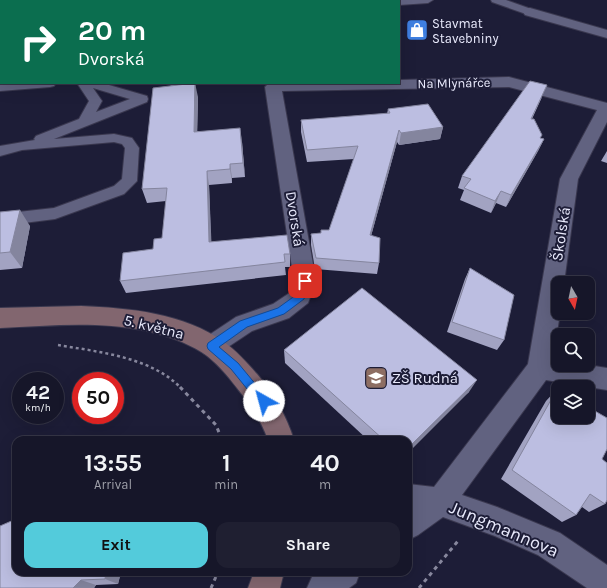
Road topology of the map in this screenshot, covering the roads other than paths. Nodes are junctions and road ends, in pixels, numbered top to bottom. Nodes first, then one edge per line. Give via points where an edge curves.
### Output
1 (428, 0) edge
2 (496, 0) edge
3 (400, 2) edge
4 (530, 12) joint
5 (607, 34) edge
6 (38, 84) edge
7 (84, 84) edge
8 (92, 84) edge
9 (177, 84) edge
10 (0, 87) edge
11 (273, 87) joint
12 (142, 99) junction
13 (607, 108) edge
14 (85, 121) junction
15 (22, 146) junction
16 (0, 151) edge
17 (0, 220) edge
18 (0, 318) edge
19 (211, 346) junction
20 (540, 368) junction
21 (607, 379) edge
22 (279, 436) edge
23 (412, 498) edge
24 (440, 502) junction
25 (412, 523) edge
26 (268, 576) edge
27 (340, 576) edge
28 (607, 583) edge
29 (264, 588) edge
30 (323, 588) edge

1 - 3 lane
2 - 4 lane
4 - 5 street
6 - 10 lane
7 - 14 lane via 96,101
8 - 12 lane
9 - 12 lane via 177,94
11 - 13 street, Na Mlynářce via 509,82
11 - 19 street, Dvorská via 305,281 300,297 281,311 244,324
12 - 14 lane
13 - 20 street, Školská via 569,178
14 - 15 lane
15 - 16 lane
15 - 17 lane via 114,138 127,141 132,148 129,181 118,190 55,213
18 - 19 main road, 5. května via 92,315 139,320 179,330
19 - 22 main road, 5. května via 235,366 258,393 269,410
20 - 21 street
20 - 24 street, Školská
23 - 24 street
24 - 25 street, Školská
24 - 28 street, Jungmannova via 549,544
26 - 29 main road
27 - 30 street

